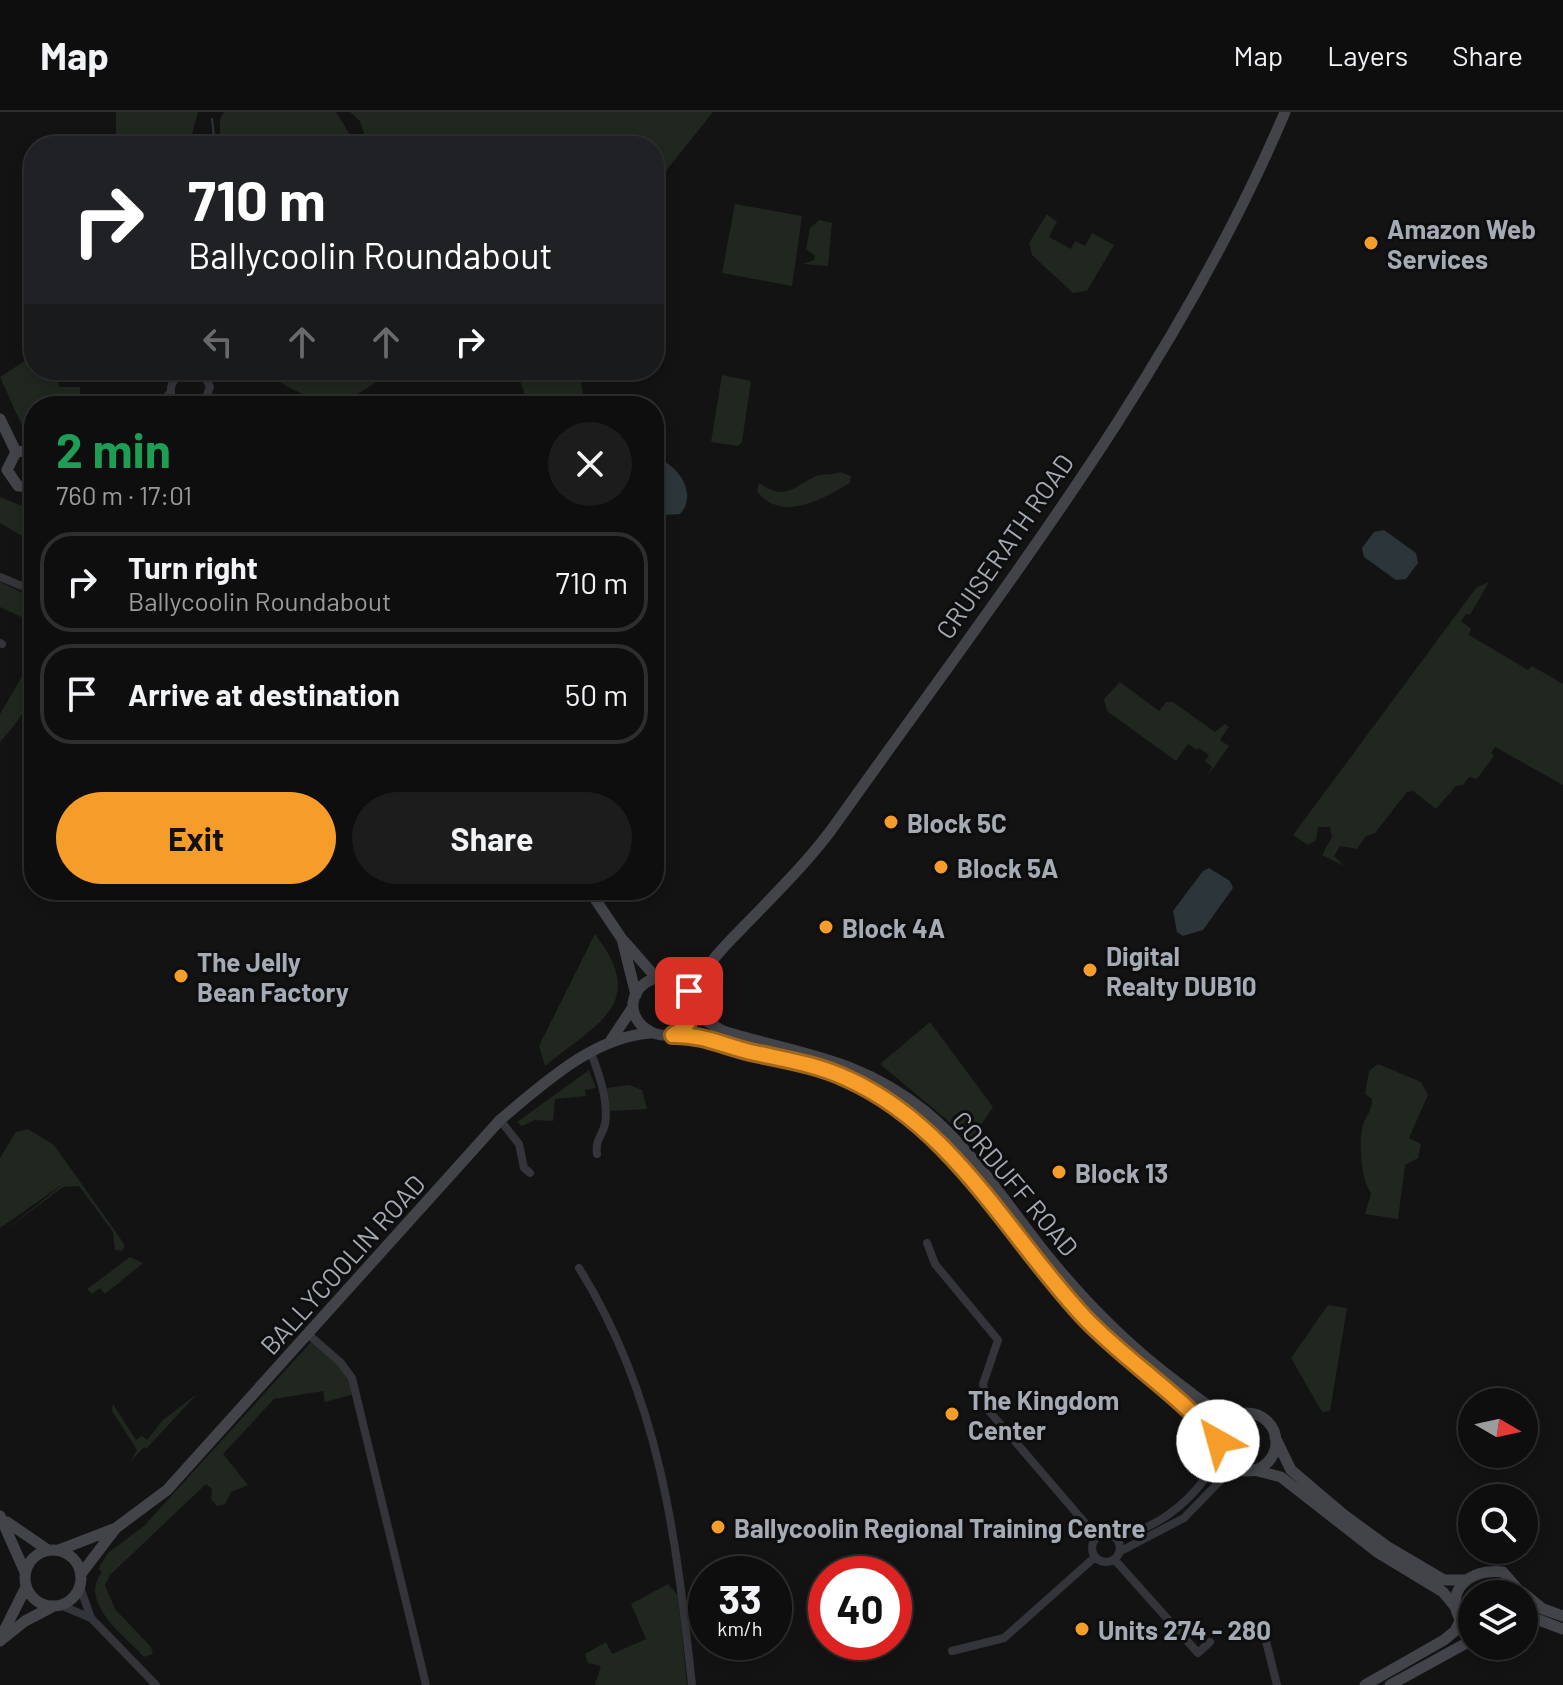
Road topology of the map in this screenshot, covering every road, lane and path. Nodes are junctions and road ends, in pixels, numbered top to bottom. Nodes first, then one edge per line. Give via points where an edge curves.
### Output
1 (1285, 112) edge
2 (174, 380) edge
3 (170, 393) junction
4 (167, 396) edge
5 (172, 396) edge
6 (0, 419) edge
7 (24, 451) edge
8 (16, 452) junction
9 (5, 480) edge
10 (24, 486) edge
11 (0, 577) edge
12 (24, 587) edge
13 (596, 900) edge
14 (622, 939) junction
15 (704, 967) junction
16 (664, 977) junction
17 (635, 1001) junction
18 (693, 1001) junction
19 (650, 1033) junction
20 (673, 1035) junction
21 (610, 1041) junction
22 (591, 1053) junction
23 (500, 1120) junction
24 (597, 1154) dead end
25 (530, 1173) dead end
26 (927, 1243) dead end
27 (579, 1268) dead end
28 (309, 1335) junction
29 (1235, 1416) junction
30 (1275, 1437) junction
31 (1219, 1446) junction
32 (1240, 1470) junction
33 (1254, 1470) junction
34 (2, 1518) edge
35 (116, 1528) junction
36 (1113, 1536) junction
37 (1097, 1537) junction
38 (54, 1550) junction
39 (1116, 1555) junction
40 (1095, 1557) junction
41 (25, 1572) junction
42 (81, 1574) junction
43 (1458, 1580) edge
44 (1467, 1580) edge
45 (1510, 1580) edge
46 (26, 1587) junction
47 (80, 1587) junction
48 (56, 1606) junction
49 (1538, 1606) edge
50 (1458, 1615) joint
51 (1563, 1616) edge
52 (91, 1618) junction
53 (1538, 1620) edge
54 (1563, 1629) edge
55 (0, 1640) edge
56 (1266, 1641) dead end
57 (1210, 1642) dead end
58 (1458, 1648) edge
59 (952, 1651) dead end
60 (156, 1685) edge
61 (426, 1685) edge
62 (692, 1685) edge
63 (1277, 1685) edge
64 (1365, 1685) edge
65 (1390, 1685) edge

1 - 15 main road, CRUISERATH ROAD via 1151,372 1101,446 835,826
2 - 3 street
3 - 4 street
3 - 5 street
6 - 8 main road
7 - 8 main road
8 - 9 main road
9 - 10 main road
11 - 12 street
13 - 14 main road
14 - 16 main road via 652,973
14 - 17 main road
15 - 16 main road
15 - 18 main road, CRUISERATH ROAD
16 - 17 main road via 643,985
16 - 18 main road via 684,985
17 - 19 main road via 638,1023
17 - 21 main road, BALLYCOOLIN ROAD
18 - 20 main road via 689,1022
18 - 29 main road, CORDUFF ROAD via 706,1021 723,1031 832,1059 912,1101 951,1135 1115,1330 1213,1410
19 - 20 main road
19 - 21 main road, BALLYCOOLIN ROAD
20 - 31 main road, CORDUFF ROAD via 698,1036 830,1072 902,1110 945,1149 1085,1317 1193,1410
21 - 22 main road, BALLYCOOLIN ROAD
22 - 23 main road, BALLYCOOLIN ROAD
22 - 24 street via 601,1079 606,1121 596,1141
23 - 25 street via 519,1144
23 - 28 main road, BALLYCOOLIN ROAD
26 - 37 street via 935,1264 998,1340 983,1384 995,1422
27 - 62 street via 624,1349 653,1431
28 - 35 main road, BALLYCOOLIN ROAD via 167,1490
28 - 61 street via 352,1378
29 - 30 main road via 1262,1417
29 - 31 main road via 1223,1426
30 - 33 main road via 1269,1461
30 - 43 main road via 1291,1470 1344,1515 1444,1580
31 - 32 main road via 1227,1464
31 - 36 street via 1204,1482 1177,1509
32 - 33 main road
32 - 39 street via 1220,1481 1184,1518
33 - 50 main road via 1281,1477 1377,1552 1443,1592
34 - 38 main road
34 - 41 main road
35 - 38 main road, BALLYCOOLIN ROAD
35 - 42 main road, BALLYCOOLIN ROAD
36 - 37 street
36 - 39 street via 1119,1543
37 - 40 street via 1092,1544
38 - 41 main road via 34,1557
38 - 42 main road via 74,1558
39 - 40 street via 1102,1561
39 - 57 street via 1198,1653
40 - 59 street via 1004,1638
41 - 46 main road
42 - 47 main road
44 - 45 main road via 1486,1570 1503,1572
46 - 48 main road via 34,1598
46 - 55 main road
47 - 48 main road via 73,1598
47 - 52 street
48 - 52 street
48 - 55 main road
49 - 51 main road
50 - 64 main road via 1455,1631 1444,1640
52 - 60 street
53 - 54 main road
56 - 63 street
58 - 65 main road

